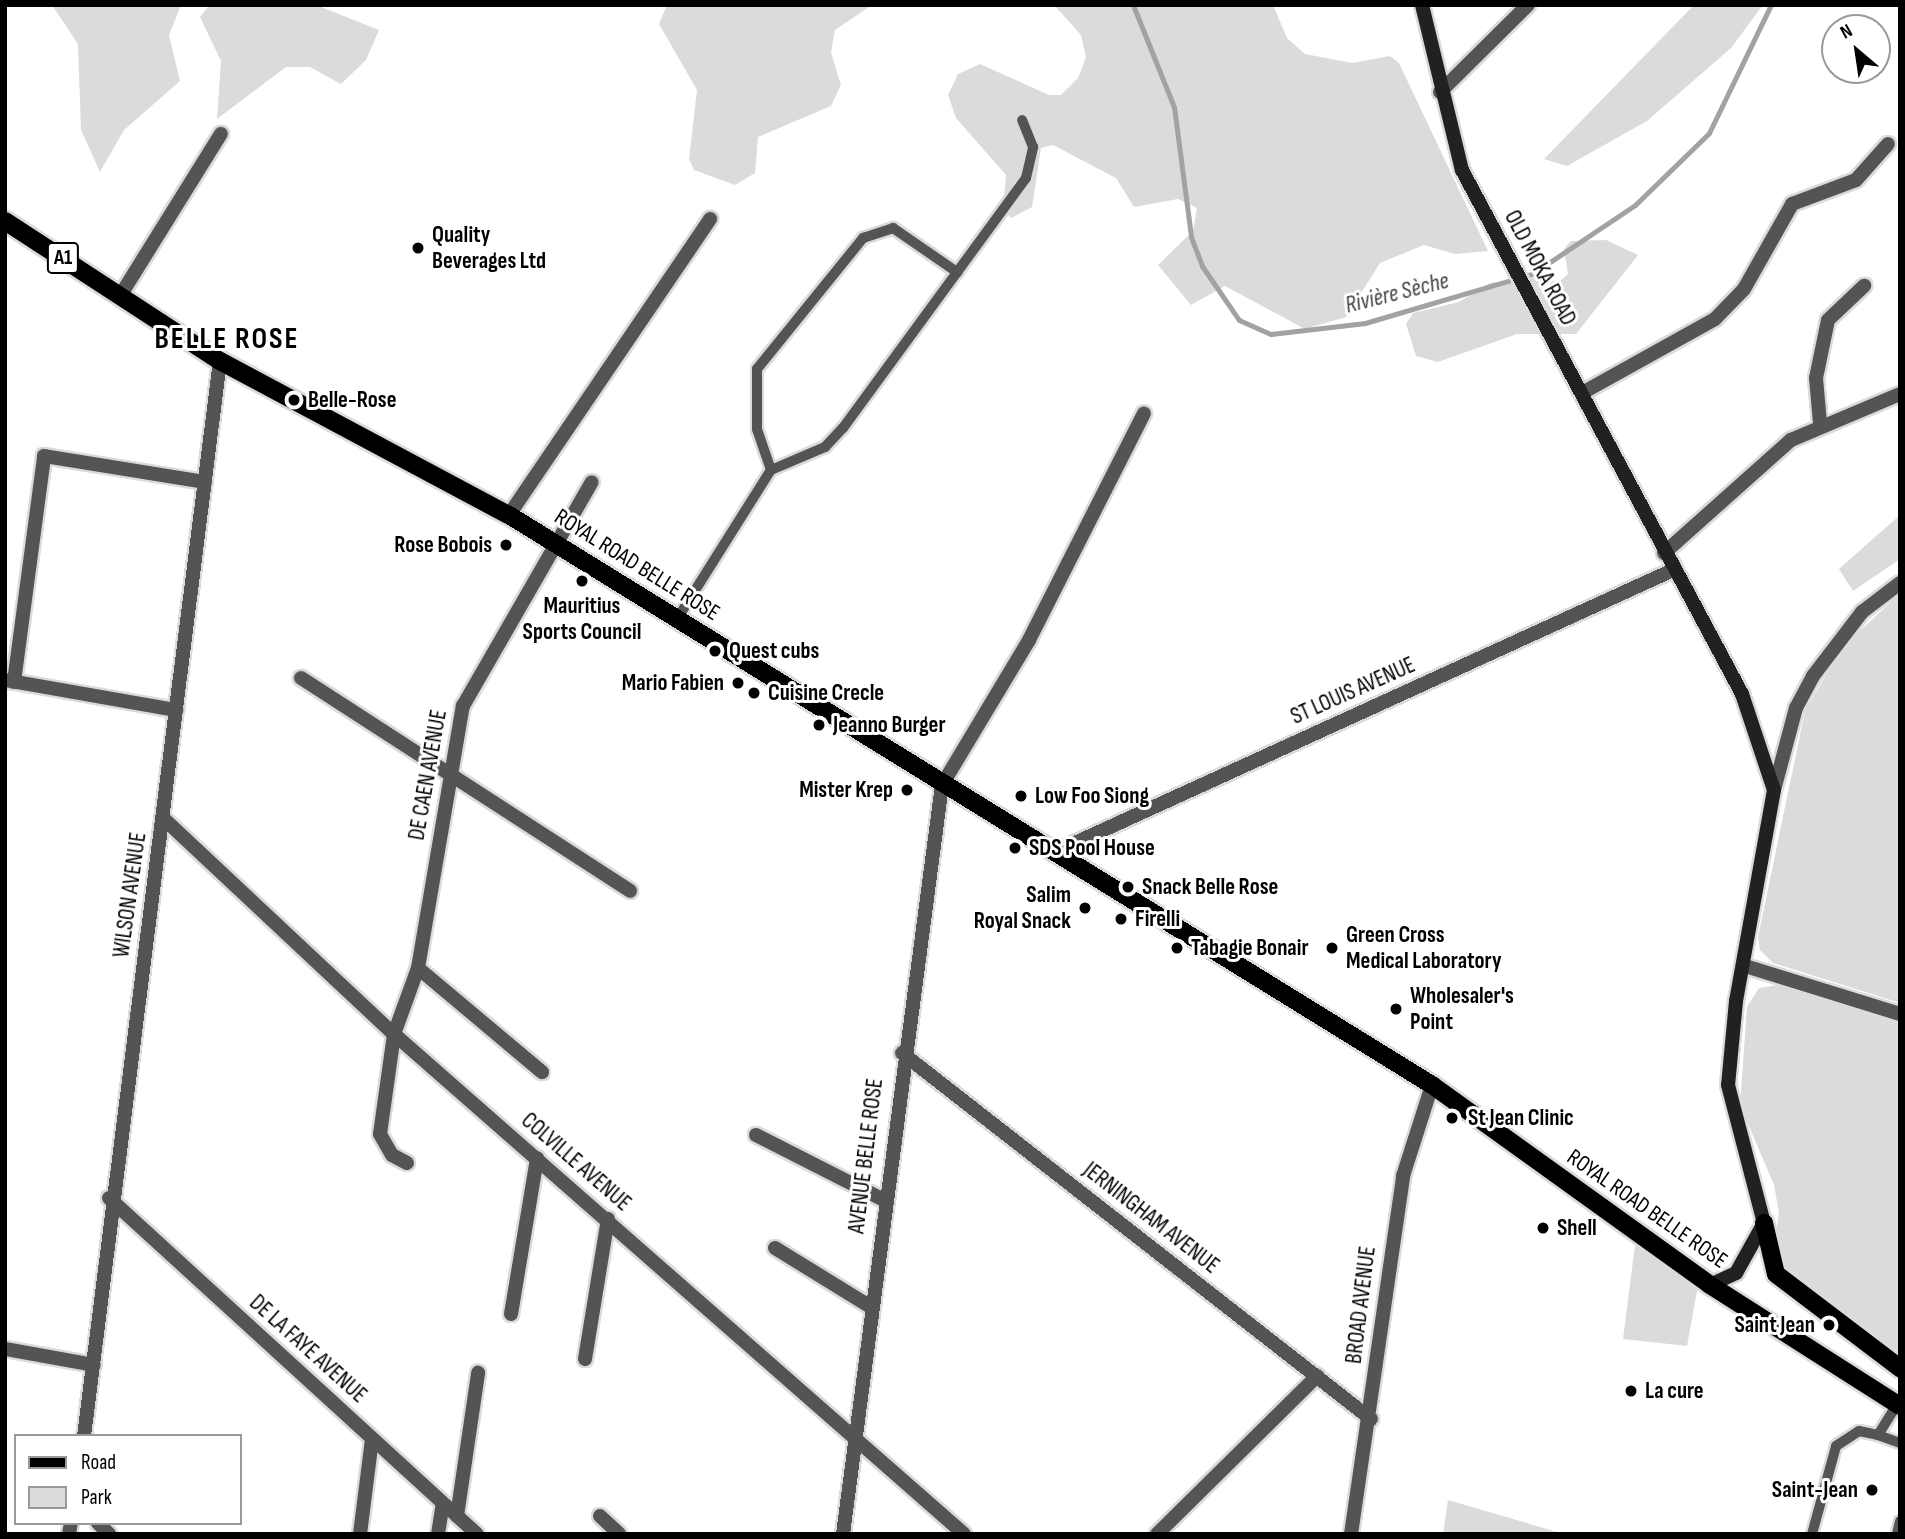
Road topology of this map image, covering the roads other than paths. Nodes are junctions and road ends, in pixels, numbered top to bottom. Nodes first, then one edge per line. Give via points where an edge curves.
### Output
1 (1422, 5) edge
2 (1528, 5) edge
3 (1440, 92) junction
4 (1022, 120) dead end
5 (221, 134) dead end
6 (1888, 144) dead end
7 (710, 219) dead end
8 (5, 221) edge
9 (957, 272) junction
10 (1864, 286) dead end
11 (120, 296) junction
12 (220, 361) junction
13 (1582, 393) junction
14 (1900, 394) edge
15 (1144, 413) dead end
16 (1820, 423) junction
17 (771, 470) junction
18 (205, 482) junction
19 (592, 482) dead end
20 (509, 514) junction
21 (555, 543) junction
22 (1664, 553) junction
23 (1673, 570) junction
24 (1900, 583) edge
25 (677, 619) junction
26 (301, 678) dead end
27 (10, 681) edge
28 (176, 710) junction
29 (449, 778) junction
30 (942, 785) junction
31 (1774, 790) junction
32 (164, 819) junction
33 (1053, 852) junction
34 (630, 891) dead end
35 (1745, 966) junction
36 (418, 968) junction
37 (1900, 1014) edge
38 (394, 1034) junction
39 (902, 1053) junction
40 (542, 1072) dead end
41 (1432, 1085) junction
42 (756, 1135) dead end
43 (537, 1158) junction
44 (407, 1163) dead end
45 (109, 1198) junction
46 (884, 1200) junction
47 (608, 1219) junction
48 (1764, 1223) junction
49 (775, 1248) dead end
50 (1710, 1285) junction
51 (871, 1307) junction
52 (511, 1314) dead end
53 (5, 1349) edge
54 (585, 1359) dead end
55 (94, 1365) junction
56 (1900, 1368) edge
57 (478, 1373) dead end
58 (1317, 1377) junction
59 (1898, 1405) edge
60 (1371, 1419) junction
61 (855, 1433) junction
62 (84, 1434) edge
63 (1878, 1434) junction
64 (372, 1439) junction
65 (1900, 1443) edge
66 (443, 1504) junction
67 (457, 1516) junction
68 (600, 1516) dead end
69 (1900, 1521) edge
70 (360, 1534) edge
71 (439, 1534) edge
72 (477, 1534) edge
73 (619, 1534) edge
74 (842, 1534) edge
75 (964, 1534) edge
76 (1157, 1534) edge
77 (1351, 1534) edge
78 (1812, 1534) edge
79 (1897, 1534) edge

1 - 3 street, OLD MOKA ROAD
2 - 3 street
3 - 13 street, OLD MOKA ROAD via 1450,142
4 - 9 lane via 1033,146 1026,178
5 - 11 street
6 - 13 street via 1856,180 1792,204 1744,289 1715,319
7 - 20 street
8 - 11 main road, ROYAL ROAD BELLE ROSE / A1
9 - 17 lane via 825,447
9 - 17 lane via 893,228 863,238 757,369 757,429
10 - 16 street via 1828,320 1816,378
11 - 12 main road, ROYAL ROAD BELLE ROSE / A1
12 - 18 street, WILSON AVENUE
12 - 20 main road, ROYAL ROAD BELLE ROSE / A1
13 - 22 street, OLD MOKA ROAD
14 - 16 street
15 - 30 street via 1029,640
16 - 22 street via 1751,470
17 - 25 lane
18 - 27 street via 44,456
18 - 28 street, WILSON AVENUE
19 - 21 street, DE CAEN AVENUE
20 - 21 main road, ROYAL ROAD BELLE ROSE / A1
21 - 25 main road, ROYAL ROAD BELLE ROSE / A1
21 - 29 street, DE CAEN AVENUE via 474,680
22 - 23 street, OLD MOKA ROAD
23 - 31 street, OLD MOKA ROAD via 1742,694
23 - 33 street, ST LOUIS AVENUE
24 - 31 street via 1862,612 1813,676 1796,708
25 - 30 main road, ROYAL ROAD BELLE ROSE / A1
26 - 29 street
27 - 28 street
28 - 32 street, WILSON AVENUE
29 - 34 street
29 - 36 street, DE CAEN AVENUE
30 - 33 main road, ROYAL ROAD BELLE ROSE / A1
30 - 39 street, AVENUE BELLE ROSE
31 - 35 street
32 - 38 street, COLVILLE AVENUE
32 - 45 street, WILSON AVENUE
33 - 41 main road, ROYAL ROAD BELLE ROSE / A1
35 - 37 street
35 - 48 street via 1728,1085
36 - 38 street, DE CAEN AVENUE
36 - 40 street
38 - 43 street, COLVILLE AVENUE
38 - 44 street, DE CAEN AVENUE via 380,1134 392,1154
39 - 46 street, AVENUE BELLE ROSE
39 - 58 street, JERNINGHAM AVENUE
41 - 50 main road, ROYAL ROAD BELLE ROSE / A1
41 - 60 street, BROAD AVENUE via 1403,1176
42 - 46 street
43 - 47 street, COLVILLE AVENUE
43 - 52 street
45 - 55 street, WILSON AVENUE
45 - 64 street, DE LA FAYE AVENUE
46 - 51 street, AVENUE BELLE ROSE
47 - 54 street
47 - 61 street, COLVILLE AVENUE
48 - 50 street via 1736,1273
48 - 56 main road via 1776,1274
49 - 51 street
50 - 59 main road, ROYAL ROAD BELLE ROSE / A1
51 - 61 street, AVENUE BELLE ROSE
53 - 55 street
55 - 62 street, WILSON AVENUE
57 - 67 street
58 - 60 street, JERNINGHAM AVENUE
58 - 76 street
59 - 63 lane
60 - 77 street, BROAD AVENUE
61 - 74 street, AVENUE BELLE ROSE
61 - 75 street, COLVILLE AVENUE
63 - 65 lane
63 - 78 lane via 1859,1431 1836,1446
64 - 66 street, DE LA FAYE AVENUE
64 - 70 street
66 - 67 street, DE LA FAYE AVENUE
66 - 71 street
67 - 72 street, DE LA FAYE AVENUE
68 - 73 street
69 - 79 lane

